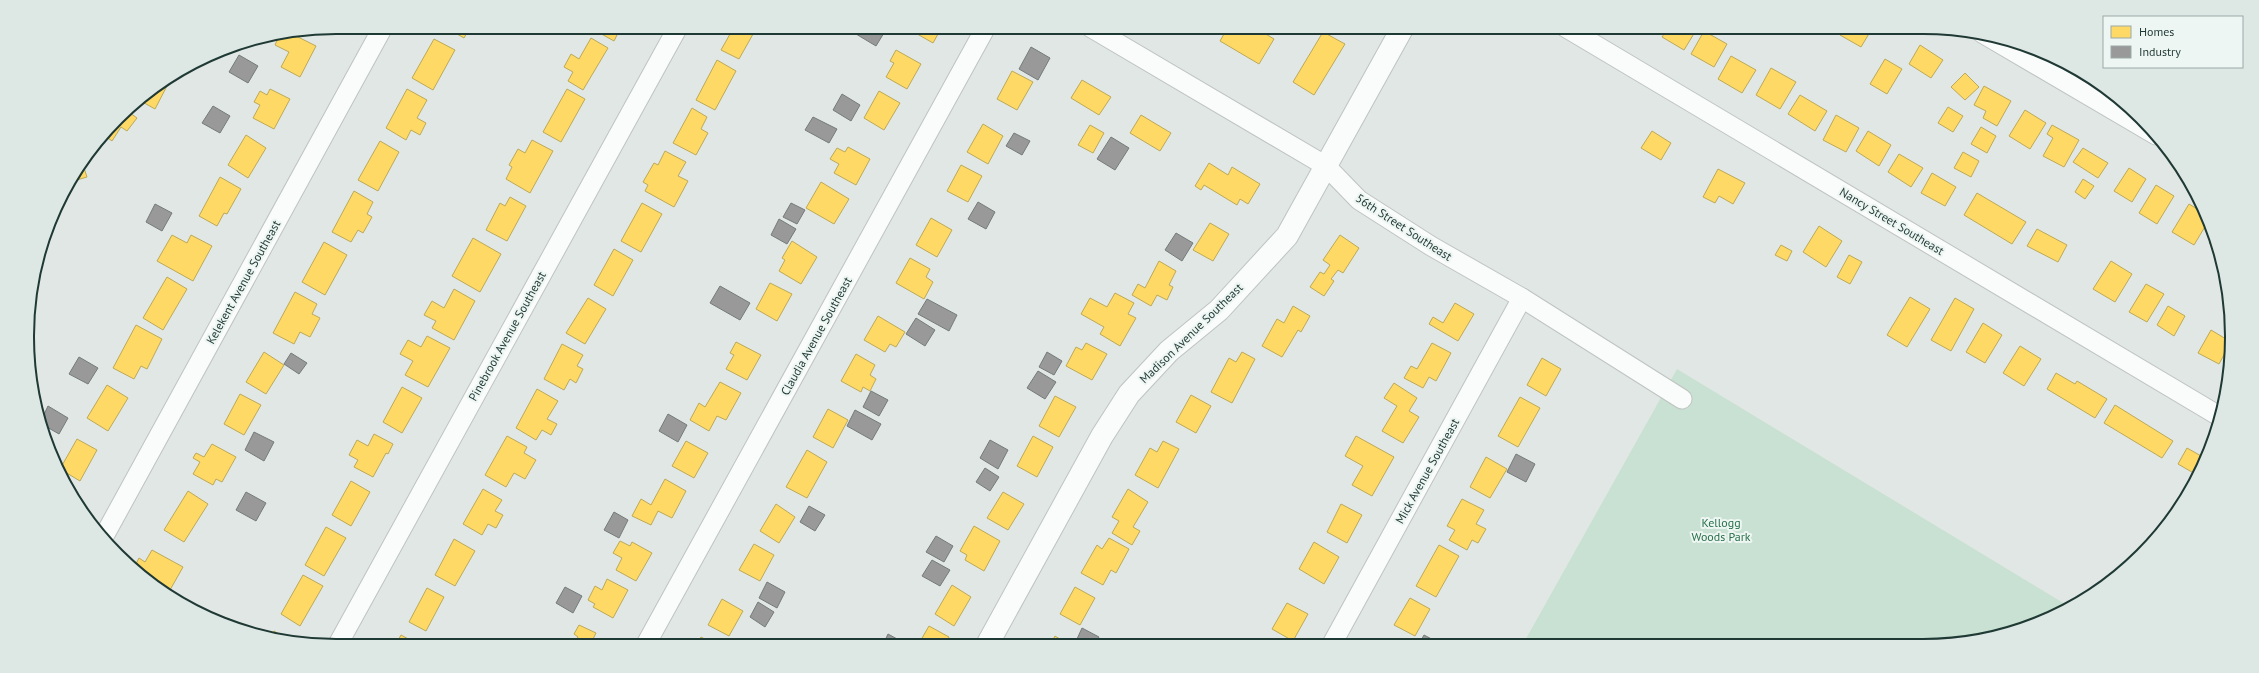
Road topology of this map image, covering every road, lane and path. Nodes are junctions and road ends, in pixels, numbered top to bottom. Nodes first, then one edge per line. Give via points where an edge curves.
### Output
1 (379, 34) edge
2 (674, 34) edge
3 (982, 34) edge
4 (1102, 34) edge
5 (1399, 34) edge
6 (1577, 34) edge
7 (2001, 44) edge
8 (2137, 124) edge
9 (1326, 166) junction
10 (1522, 298) junction
11 (1682, 399) dead end
12 (2215, 414) edge
13 (106, 532) edge
14 (341, 639) edge
15 (649, 639) edge
16 (990, 639) edge
17 (1335, 639) edge

1 - 13 street, Kelekent Avenue Southeast
2 - 14 street, Pinebrook Avenue Southeast
3 - 15 street, Claudia Avenue Southeast
4 - 9 street, 56th Street Southeast
5 - 9 street, Madison Avenue Southeast
6 - 12 street, Nancy Street Southeast
7 - 8 street
9 - 10 street, 56th Street Southeast via 1359,200 1431,246
9 - 16 street, Madison Avenue Southeast via 1287,236 1219,310 1169,350 1129,394 1102,436
10 - 11 street, 56th Street Southeast
10 - 17 street, Mick Avenue Southeast

